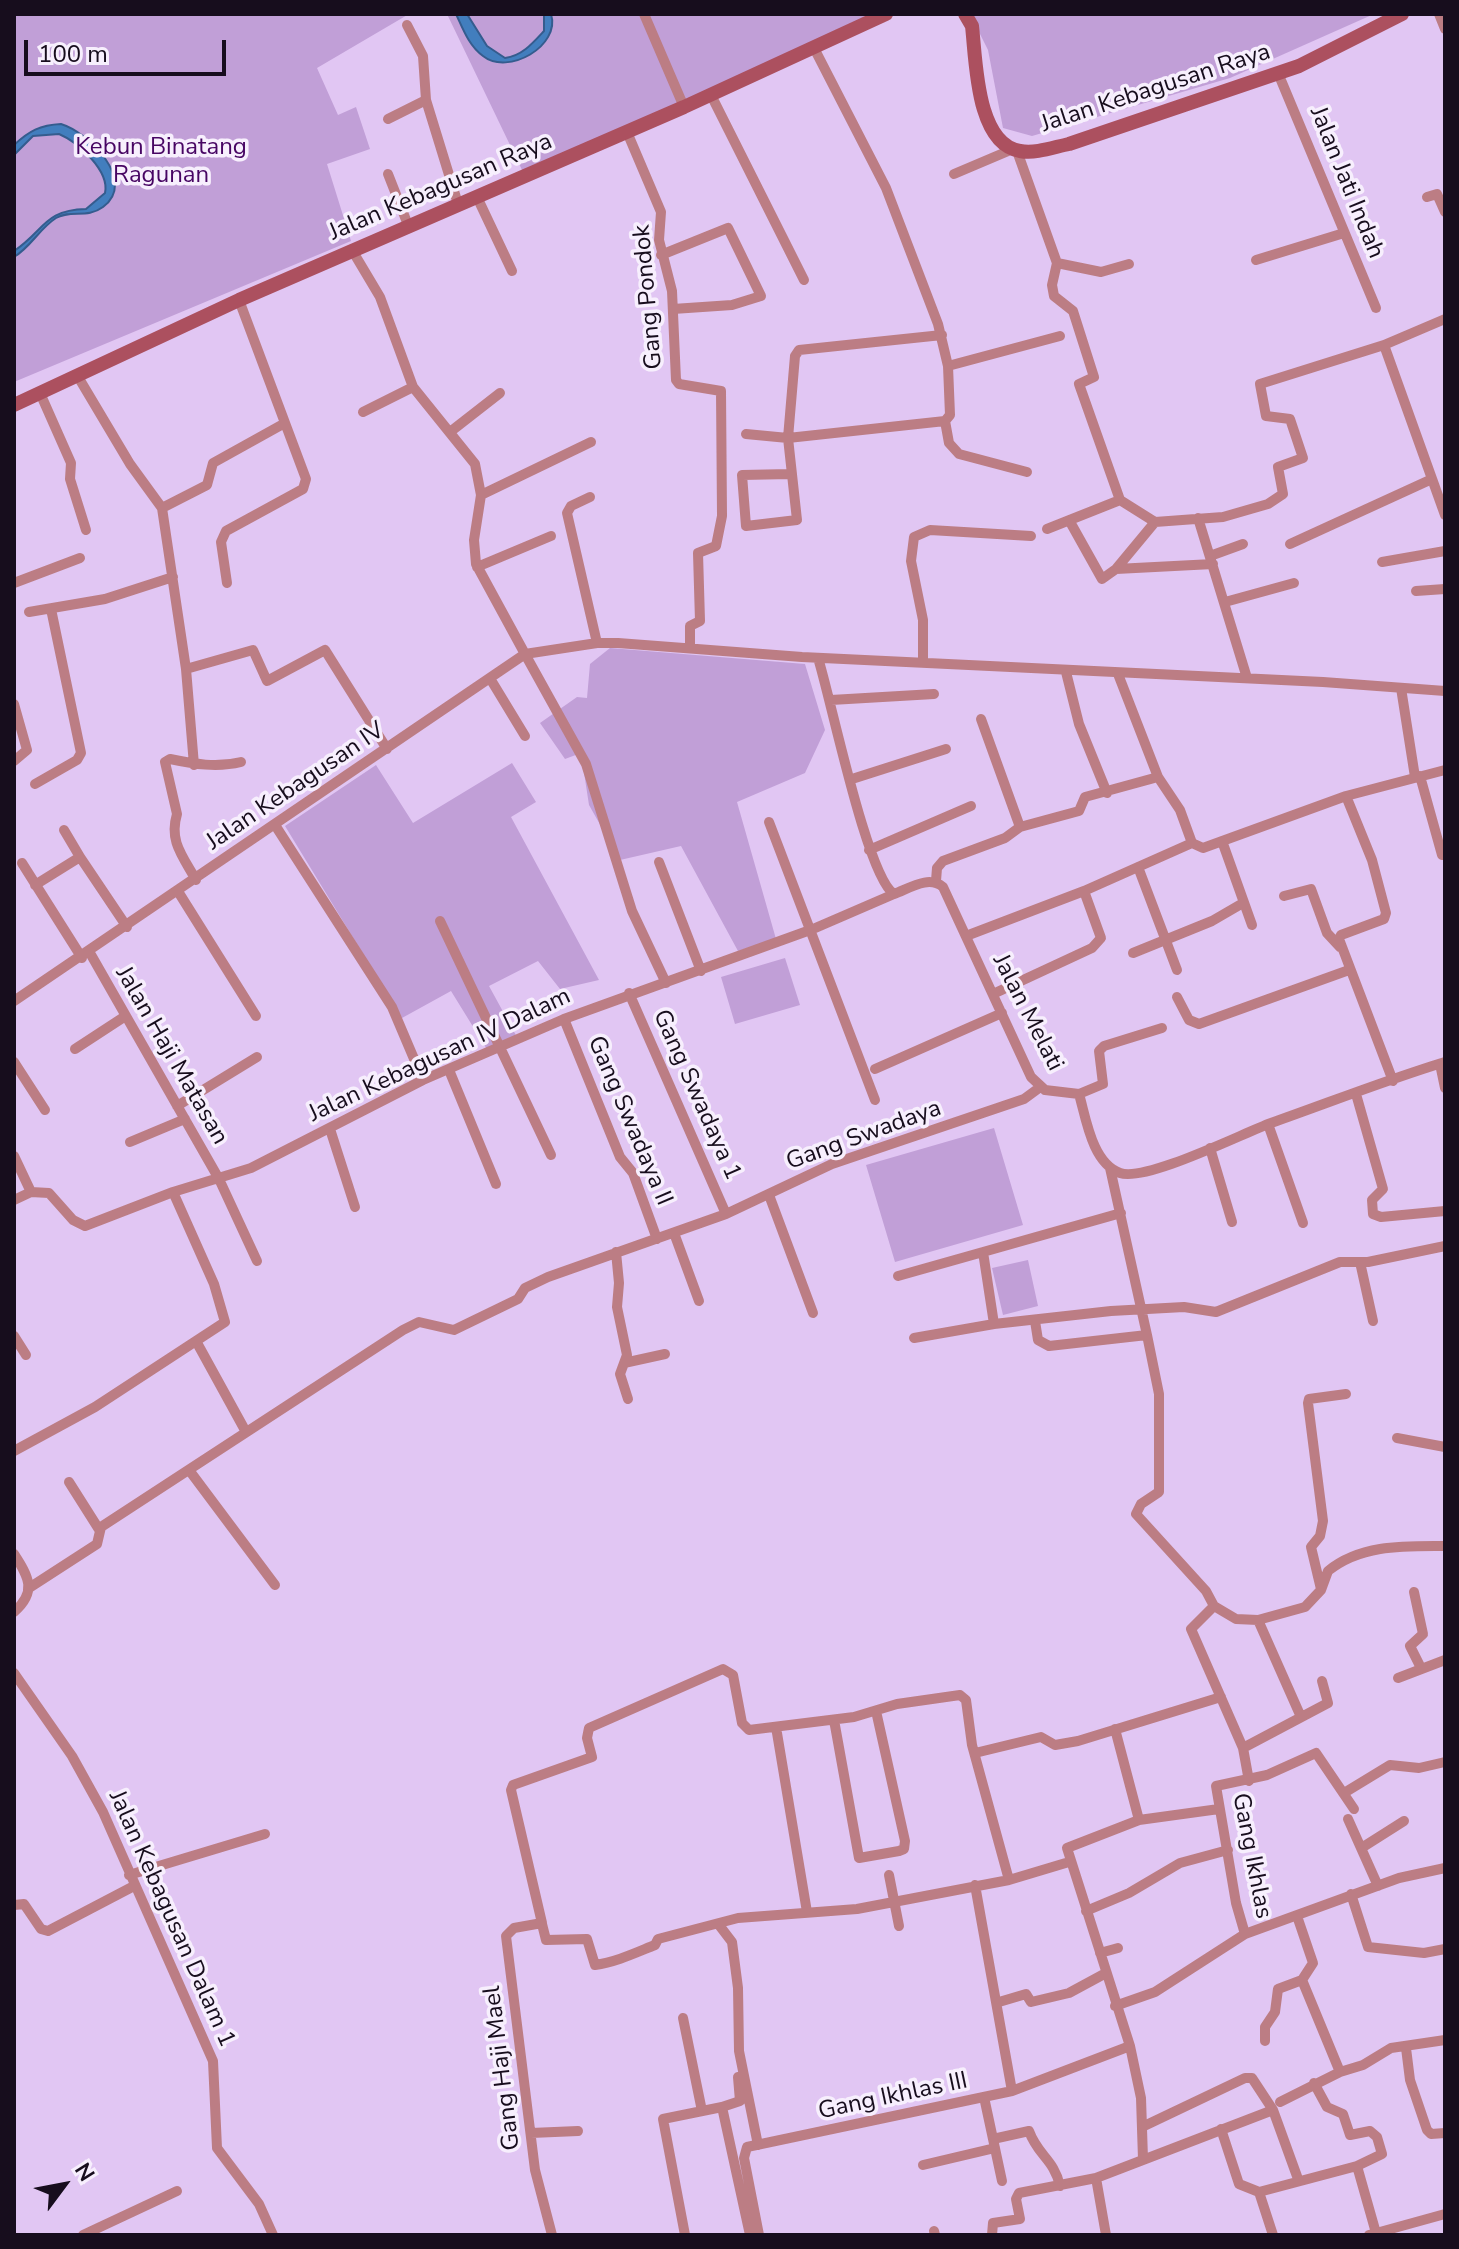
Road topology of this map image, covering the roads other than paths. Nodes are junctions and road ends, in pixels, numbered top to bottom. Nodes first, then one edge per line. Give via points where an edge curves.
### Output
1 (644, 14) edge
2 (886, 14) edge
3 (965, 14) edge
4 (1402, 14) edge
5 (1439, 14) edge
6 (407, 25) dead end
7 (1445, 29) edge
8 (814, 48) junction
9 (1278, 73) junction
10 (711, 95) junction
11 (426, 100) junction
12 (684, 107) junction
13 (388, 119) dead end
14 (627, 132) junction
15 (1015, 150) junction
16 (388, 174) dead end
17 (954, 174) dead end
18 (477, 197) junction
19 (1427, 197) dead end
20 (458, 204) junction
21 (1445, 212) edge
22 (408, 225) junction
23 (1344, 233) junction
24 (352, 250) junction
25 (661, 255) junction
26 (1256, 260) dead end
27 (1057, 263) junction
28 (1129, 264) dead end
29 (512, 271) dead end
30 (804, 280) dead end
31 (239, 300) junction
32 (1376, 308) dead end
33 (673, 309) junction
34 (1445, 319) edge
35 (942, 335) junction
36 (1060, 336) dead end
37 (1384, 345) junction
38 (948, 366) junction
39 (77, 375) junction
40 (413, 387) junction
41 (40, 393) junction
42 (500, 393) dead end
43 (14, 405) edge
44 (363, 412) dead end
45 (945, 421) junction
46 (285, 423) junction
47 (450, 432) junction
48 (746, 434) dead end
49 (788, 438) junction
50 (591, 442) dead end
51 (1027, 472) dead end
52 (790, 474) junction
53 (1432, 479) junction
54 (481, 495) junction
55 (590, 497) dead end
56 (1120, 500) junction
57 (162, 508) junction
58 (1445, 515) edge
59 (1198, 518) junction
60 (1069, 520) junction
61 (1155, 522) junction
62 (1047, 529) dead end
63 (86, 530) dead end
64 (551, 536) dead end
65 (1031, 536) dead end
66 (1243, 544) dead end
67 (1290, 544) dead end
68 (1445, 551) edge
69 (80, 558) dead end
70 (1211, 560) junction
71 (1382, 562) dead end
72 (14, 567) edge
73 (477, 567) junction
74 (1116, 569) junction
75 (173, 577) junction
76 (17, 582) edge
77 (227, 583) dead end
78 (1294, 583) dead end
79 (1445, 589) edge
80 (1416, 591) dead end
81 (1225, 602) junction
82 (51, 609) junction
83 (29, 612) dead end
84 (597, 643) junction
85 (690, 646) junction
86 (525, 654) junction
87 (818, 658) junction
88 (923, 661) junction
89 (186, 669) junction
90 (1066, 672) junction
91 (1118, 674) junction
92 (1247, 678) junction
93 (491, 680) junction
94 (1401, 688) junction
95 (1445, 691) edge
96 (934, 694) dead end
97 (831, 700) junction
98 (14, 704) edge
99 (981, 719) dead end
100 (525, 736) dead end
101 (387, 749) junction
102 (946, 749) dead end
103 (14, 761) edge
104 (241, 762) dead end
105 (194, 765) junction
106 (1445, 770) edge
107 (1158, 777) junction
108 (1417, 777) junction
109 (852, 779) junction
110 (35, 784) dead end
111 (1107, 793) junction
112 (1346, 796) junction
113 (971, 806) dead end
114 (769, 822) dead end
115 (275, 825) junction
116 (1020, 827) junction
117 (64, 830) dead end
118 (1222, 841) junction
119 (1192, 843) junction
120 (869, 850) junction
121 (1442, 855) dead end
122 (80, 857) junction
123 (659, 862) dead end
124 (22, 863) dead end
125 (1138, 867) junction
126 (196, 880) junction
127 (936, 881) junction
128 (35, 885) junction
129 (1084, 891) junction
130 (179, 893) junction
131 (894, 894) junction
132 (1284, 896) dead end
133 (1243, 903) junction
134 (440, 921) dead end
135 (1252, 925) dead end
136 (127, 927) junction
137 (813, 929) junction
138 (966, 936) junction
139 (1165, 940) junction
140 (1342, 948) junction
141 (1133, 953) dead end
142 (86, 955) junction
143 (1177, 970) dead end
144 (1349, 970) junction
145 (701, 971) junction
146 (666, 983) junction
147 (629, 993) junction
148 (993, 994) junction
149 (1177, 997) dead end
150 (14, 1001) edge
151 (1002, 1013) junction
152 (256, 1016) dead end
153 (124, 1017) junction
154 (564, 1019) junction
155 (1162, 1028) dead end
156 (501, 1048) junction
157 (75, 1049) dead end
158 (257, 1057) dead end
159 (14, 1062) edge
160 (1442, 1063) edge
161 (875, 1069) dead end
162 (449, 1070) junction
163 (423, 1080) junction
164 (1393, 1081) junction
165 (1039, 1088) junction
166 (1445, 1088) edge
167 (1079, 1094) junction
168 (1356, 1094) junction
169 (875, 1100) dead end
170 (177, 1106) junction
171 (45, 1110) dead end
172 (185, 1119) junction
173 (1268, 1124) junction
174 (330, 1129) junction
175 (130, 1142) dead end
176 (1210, 1148) junction
177 (551, 1155) dead end
178 (14, 1156) edge
179 (1110, 1168) junction
180 (219, 1179) junction
181 (496, 1184) dead end
182 (31, 1192) junction
183 (173, 1192) junction
184 (769, 1195) junction
185 (14, 1200) edge
186 (355, 1207) dead end
187 (1445, 1211) edge
188 (1121, 1213) junction
189 (726, 1214) junction
190 (1232, 1222) dead end
191 (1303, 1223) dead end
192 (674, 1233) junction
193 (657, 1239) junction
194 (1445, 1246) edge
195 (616, 1252) junction
196 (983, 1252) junction
197 (257, 1261) dead end
198 (1360, 1262) junction
199 (898, 1276) dead end
200 (699, 1301) dead end
201 (1144, 1309) junction
202 (813, 1313) dead end
203 (1035, 1321) junction
204 (1373, 1321) dead end
205 (994, 1324) junction
206 (1147, 1335) junction
207 (14, 1336) edge
208 (914, 1338) dead end
209 (196, 1341) junction
210 (665, 1354) dead end
211 (26, 1355) dead end
212 (624, 1363) junction
213 (1346, 1394) dead end
214 (628, 1399) dead end
215 (246, 1432) junction
216 (1397, 1438) dead end
217 (1445, 1447) edge
218 (14, 1451) edge
219 (189, 1470) junction
220 (69, 1482) dead end
221 (100, 1531) junction
222 (1445, 1546) edge
223 (14, 1554) edge
224 (275, 1585) dead end
225 (29, 1588) junction
226 (1321, 1590) junction
227 (1414, 1592) dead end
228 (1214, 1606) junction
229 (14, 1612) edge
230 (1258, 1620) junction
231 (1445, 1660) edge
232 (1421, 1668) junction
233 (14, 1673) edge
234 (1398, 1678) dead end
235 (1322, 1681) dead end
236 (1221, 1697) junction
237 (876, 1711) junction
238 (1301, 1717) junction
239 (834, 1720) junction
240 (776, 1727) junction
241 (1115, 1729) junction
242 (1243, 1748) junction
243 (975, 1753) junction
244 (1445, 1762) edge
245 (1249, 1781) junction
246 (1344, 1793) junction
247 (1219, 1809) junction
248 (1139, 1820) junction
249 (1404, 1821) dead end
250 (265, 1834) dead end
251 (1363, 1847) junction
252 (1228, 1850) junction
253 (1069, 1862) junction
254 (1445, 1868) edge
255 (889, 1875) dead end
256 (132, 1880) junction
257 (1009, 1880) junction
258 (975, 1885) junction
259 (1378, 1886) junction
260 (1351, 1894) junction
261 (893, 1901) junction
262 (14, 1905) edge
263 (1086, 1911) junction
264 (807, 1912) junction
265 (1297, 1916) junction
266 (542, 1922) junction
267 (719, 1925) junction
268 (899, 1926) dead end
269 (1245, 1934) junction
270 (1118, 1948) dead end
271 (1445, 1949) edge
272 (1100, 1953) junction
273 (1106, 1973) junction
274 (1302, 1980) junction
275 (999, 2002) junction
276 (1115, 2006) junction
277 (683, 2018) dead end
278 (731, 2036) dead end
279 (1445, 2040) edge
280 (1265, 2041) dead end
281 (1130, 2046) junction
282 (1406, 2048) junction
283 (1340, 2072) junction
284 (1314, 2083) junction
285 (1012, 2091) junction
286 (984, 2097) junction
287 (1277, 2106) junction
288 (722, 2107) junction
289 (702, 2111) junction
290 (1142, 2127) junction
291 (1221, 2129) junction
292 (578, 2131) dead end
293 (531, 2133) junction
294 (1445, 2133) edge
295 (994, 2143) junction
296 (758, 2145) junction
297 (1143, 2159) junction
298 (923, 2165) dead end
299 (1357, 2166) junction
300 (1096, 2178) junction
301 (1298, 2179) junction
302 (1002, 2181) dead end
303 (1060, 2186) junction
304 (177, 2191) dead end
305 (1259, 2192) junction
306 (1445, 2214) edge
307 (1372, 2234) edge
308 (83, 2235) edge
309 (273, 2235) edge
310 (552, 2235) edge
311 (685, 2235) edge
312 (750, 2235) edge
313 (759, 2235) edge
314 (992, 2235) edge
315 (1106, 2235) edge
316 (1273, 2235) edge

1 - 12 street
2 - 8 main road, Jalan Kebagusan Raya
3 - 15 main road, Jalan Kebagusan Raya via 972,26 986,118
4 - 9 main road, Jalan Kebagusan Raya via 1330,53
5 - 7 street
6 - 11 street via 426,68
8 - 10 main road, Jalan Kebagusan Raya
8 - 35 street via 886,188
9 - 15 main road, Jalan Kebagusan Raya via 1069,144
9 - 23 street, Jalan Jati Indah
10 - 12 main road, Jalan Kebagusan Raya
10 - 30 street
11 - 13 street
11 - 20 street
12 - 14 main road, Jalan Kebagusan Raya
14 - 18 main road, Jalan Kebagusan Raya
14 - 25 street, Gang Pondok via 659,203
15 - 17 street
15 - 27 street
16 - 22 street
18 - 20 main road, Jalan Kebagusan Raya
18 - 29 street
19 - 21 street via 1437,194
20 - 22 main road, Jalan Kebagusan Raya
22 - 24 main road, Jalan Kebagusan Raya
23 - 26 street
23 - 32 street, Jalan Jati Indah
24 - 31 main road, Jalan Kebagusan Raya
24 - 40 street via 380,297
25 - 33 street, Gang Pondok
25 - 33 street via 728,228 761,291 759,299 732,305
27 - 28 street via 1091,272
27 - 56 street via 1054,296 1075,314 1094,377 1079,384
31 - 39 main road, Jalan Kebagusan Raya
31 - 46 street
33 - 85 street, Gang Pondok via 677,383 721,393 722,516 714,549 698,553 701,610 700,621 690,626
34 - 37 street
35 - 38 street
35 - 49 street via 799,350
36 - 38 street
37 - 53 street
37 - 59 street via 1260,384 1266,416 1290,419 1303,458 1278,467 1284,490 1270,503 1223,517
38 - 45 street via 950,415
39 - 41 main road, Jalan Kebagusan Raya
39 - 57 street
40 - 44 street
40 - 47 street
41 - 43 main road, Jalan Kebagusan Raya
41 - 63 street via 71,463 70,479
42 - 47 street
45 - 49 street
45 - 51 street via 949,443 959,454
46 - 57 street via 213,463 207,485
46 - 77 street via 306,485 226,531 221,542
47 - 54 street via 475,464
48 - 49 street
49 - 52 street
50 - 54 street
52 - 52 street via 797,520 746,526 742,475
53 - 58 street
53 - 67 street
54 - 73 street via 474,540
55 - 84 street via 567,513
56 - 60 street
56 - 61 street
57 - 75 street
59 - 61 street
59 - 70 street
60 - 62 street
60 - 74 street via 1102,579
61 - 74 street
64 - 73 street
65 - 88 street via 930,530 914,537 911,561 923,620
66 - 70 street
68 - 71 street
69 - 76 street
70 - 74 street
70 - 81 street
72 - 76 street
73 - 86 street
75 - 82 street via 105,599
75 - 89 street
78 - 81 street
79 - 80 street
81 - 92 street
82 - 83 street
82 - 110 street via 81,753
84 - 85 street, Jalan Kebagusan IV
84 - 86 street, Jalan Kebagusan IV
85 - 87 street, Jalan Kebagusan IV
86 - 93 street, Jalan Kebagusan IV
86 - 146 street via 586,764 632,911
87 - 88 street
87 - 97 street
88 - 90 street
89 - 101 street via 253,650 267,681 325,650
89 - 105 street
90 - 91 street
90 - 111 street via 1079,724
91 - 92 street
91 - 107 street
92 - 94 street
93 - 100 street
93 - 101 street, Jalan Kebagusan IV
94 - 95 street
94 - 108 street
96 - 97 street
97 - 109 street
98 - 103 street via 27,750
99 - 116 street
101 - 115 street, Jalan Kebagusan IV
102 - 109 street
104 - 105 street
105 - 126 street via 170,759 165,763 177,814 172,824 175,839
106 - 108 street
107 - 111 street
107 - 119 street via 1180,810
108 - 112 street
108 - 121 street
109 - 120 street
111 - 116 street via 1085,797 1077,812
112 - 118 street
112 - 140 street via 1386,913 1384,919 1341,935
113 - 120 street
114 - 137 street
115 - 126 street, Jalan Kebagusan IV
115 - 163 street via 392,1007
116 - 127 street via 1005,838 943,861
117 - 122 street
118 - 119 street via 1203,848
118 - 133 street
119 - 125 street
120 - 131 street
122 - 128 street
122 - 136 street
123 - 145 street
124 - 128 street, Jalan Haji Matasan
125 - 129 street
125 - 139 street
126 - 130 street, Jalan Kebagusan IV
127 - 131 street
127 - 138 street, Jalan Melati
128 - 142 street, Jalan Haji Matasan
129 - 138 street
129 - 148 street via 1101,938 1092,948
130 - 136 street, Jalan Kebagusan IV
130 - 152 street
131 - 137 street, Jalan Kebagusan IV Dalam
132 - 140 street via 1311,889 1327,933
133 - 135 street
133 - 139 street
134 - 156 street
136 - 142 street, Jalan Kebagusan IV
137 - 145 street, Jalan Kebagusan IV Dalam
137 - 169 street
138 - 148 street, Jalan Melati
139 - 141 street
139 - 143 street
140 - 144 street
142 - 150 street, Jalan Kebagusan IV
142 - 153 street, Jalan Haji Matasan
144 - 149 street via 1199,1024 1189,1020
144 - 164 street
145 - 146 street, Jalan Kebagusan IV Dalam
146 - 147 street, Jalan Kebagusan IV Dalam
147 - 154 street, Jalan Kebagusan IV Dalam
147 - 189 street, Gang Swadaya 1
148 - 151 street, Jalan Melati
151 - 161 street
151 - 165 street, Jalan Melati
153 - 157 street
153 - 170 street, Jalan Haji Matasan
154 - 156 street, Jalan Kebagusan IV Dalam
154 - 193 street, Gang Swadaya II
155 - 167 street via 1104,1046 1099,1051 1103,1084
156 - 162 street, Jalan Kebagusan IV Dalam
156 - 177 street
158 - 170 street
159 - 171 street
160 - 164 street
160 - 166 street
162 - 163 street, Jalan Kebagusan IV Dalam
162 - 181 street
163 - 174 street, Jalan Kebagusan IV Dalam
164 - 168 street
165 - 167 street, Jalan Melati
165 - 184 street, Gang Swadaya via 1024,1099 832,1164
167 - 179 street, Jalan Melati via 1091,1133
168 - 173 street
168 - 187 street via 1383,1189 1372,1200 1373,1214
170 - 172 street, Jalan Haji Matasan
172 - 175 street
172 - 180 street, Jalan Haji Matasan
173 - 176 street
173 - 191 street
174 - 180 street, Jalan Kebagusan IV Dalam
174 - 186 street
176 - 179 street via 1137,1174
176 - 190 street
178 - 182 street
179 - 188 street, Jalan Melati
180 - 183 street, Jalan Kebagusan IV Dalam
180 - 197 street, Jalan Haji Matasan
182 - 183 street, Jalan Kebagusan IV Dalam via 49,1193 85,1226
182 - 185 street
183 - 209 street via 226,1319
184 - 189 street, Gang Swadaya
184 - 202 street
188 - 196 street
188 - 201 street, Jalan Melati
189 - 192 street, Gang Swadaya
192 - 193 street, Gang Swadaya
192 - 200 street
193 - 195 street, Gang Swadaya
194 - 198 street
195 - 212 street
195 - 215 street, Gang Swadaya via 525,1288 518,1299 454,1330 419,1322 337,1369
196 - 199 street
196 - 205 street
198 - 201 street via 1340,1262 1216,1312
198 - 204 street
201 - 203 street
201 - 206 street, Jalan Melati
203 - 205 street
203 - 206 street via 1038,1340 1049,1346
205 - 208 street
206 - 228 street, Jalan Melati via 1159,1394 1159,1492 1137,1508 1140,1520
207 - 211 street
209 - 215 street
209 - 218 street via 95,1407
210 - 212 street
212 - 214 street via 620,1374
213 - 226 street via 1308,1403 1323,1521 1311,1547
215 - 219 street, Gang Swadaya
216 - 217 street
219 - 221 street, Gang Swadaya
219 - 224 street
220 - 221 street
221 - 225 street, Gang Swadaya via 97,1544
222 - 226 street via 1411,1544 1361,1553 1328,1571
223 - 225 street
225 - 229 street via 25,1603
226 - 230 street via 1305,1607
227 - 232 street via 1423,1634 1410,1646
228 - 230 street via 1236,1619
228 - 236 street, Gang Ikhlas via 1191,1627
230 - 238 street
231 - 232 street
232 - 234 street
233 - 256 street, Jalan Kebagusan Dalam 1 via 72,1756
235 - 238 street via 1328,1703
236 - 241 street
236 - 242 street, Gang Ikhlas
237 - 239 street
237 - 239 street via 905,1841 899,1851 859,1858
237 - 243 street via 964,1695
238 - 242 street
239 - 240 street
240 - 264 street
240 - 266 street via 745,1727 733,1675 723,1669 589,1728 592,1757 513,1785
241 - 243 street via 1057,1745 1041,1737
241 - 248 street
242 - 245 street, Gang Ikhlas
243 - 257 street
244 - 246 street via 1419,1768 1390,1765
245 - 246 street via 1313,1753
245 - 247 street, Gang Ikhlas via 1218,1785
246 - 251 street
247 - 248 street
247 - 252 street, Gang Ikhlas
248 - 253 street via 1072,1843 1067,1848
249 - 251 street
250 - 256 street
251 - 259 street
252 - 263 street via 1180,1863
252 - 269 street, Gang Ikhlas
253 - 257 street
253 - 263 street
254 - 259 street
255 - 261 street
256 - 262 street via 48,1931 24,1904
256 - 309 street, Jalan Kebagusan Dalam 1 via 213,2061 217,2148 259,2204
257 - 258 street
258 - 261 street
258 - 275 street
259 - 260 street
260 - 265 street
260 - 271 street via 1368,1947 1424,1953
261 - 264 street
261 - 268 street
263 - 272 street
264 - 267 street
265 - 269 street
265 - 274 street via 1313,1963
266 - 267 street via 546,1940 584,1936 595,1965 622,1960 658,1939
266 - 293 street, Gang Haji Mael via 514,1928 506,1936
267 - 296 street via 732,1942 739,2051
269 - 276 street via 1155,1992
270 - 272 street
272 - 273 street
273 - 275 street via 1069,1993 1032,2002 1027,1994
273 - 276 street
274 - 280 street via 1278,1989
274 - 283 street
275 - 285 street
276 - 281 street
277 - 289 street
278 - 288 street via 741,2098
279 - 282 street
281 - 285 street, Gang Ikhlas III
281 - 290 street
282 - 283 street via 1391,2048
282 - 294 street via 1410,2080 1427,2130
283 - 284 street
284 - 287 street
284 - 299 street via 1327,2107 1343,2114 1350,2135 1370,2131 1377,2137 1382,2154
285 - 286 street, Gang Ikhlas III
286 - 295 street
286 - 296 street, Gang Ikhlas III
287 - 290 street via 1249,2077
287 - 291 street
287 - 301 street
288 - 289 street
288 - 312 street
289 - 311 street via 665,2117 662,2122
290 - 297 street
291 - 297 street
291 - 305 street via 1239,2184
292 - 293 street
293 - 310 street, Gang Haji Mael
295 - 298 street
295 - 302 street
295 - 303 street via 1029,2131 1034,2146 1054,2165
296 - 313 street via 747,2147 744,2158
297 - 300 street
299 - 301 street
299 - 307 street
300 - 303 street
300 - 315 street
301 - 305 street
303 - 314 street via 1017,2195 1020,2219 993,2223
304 - 308 street
305 - 316 street
306 - 307 street

